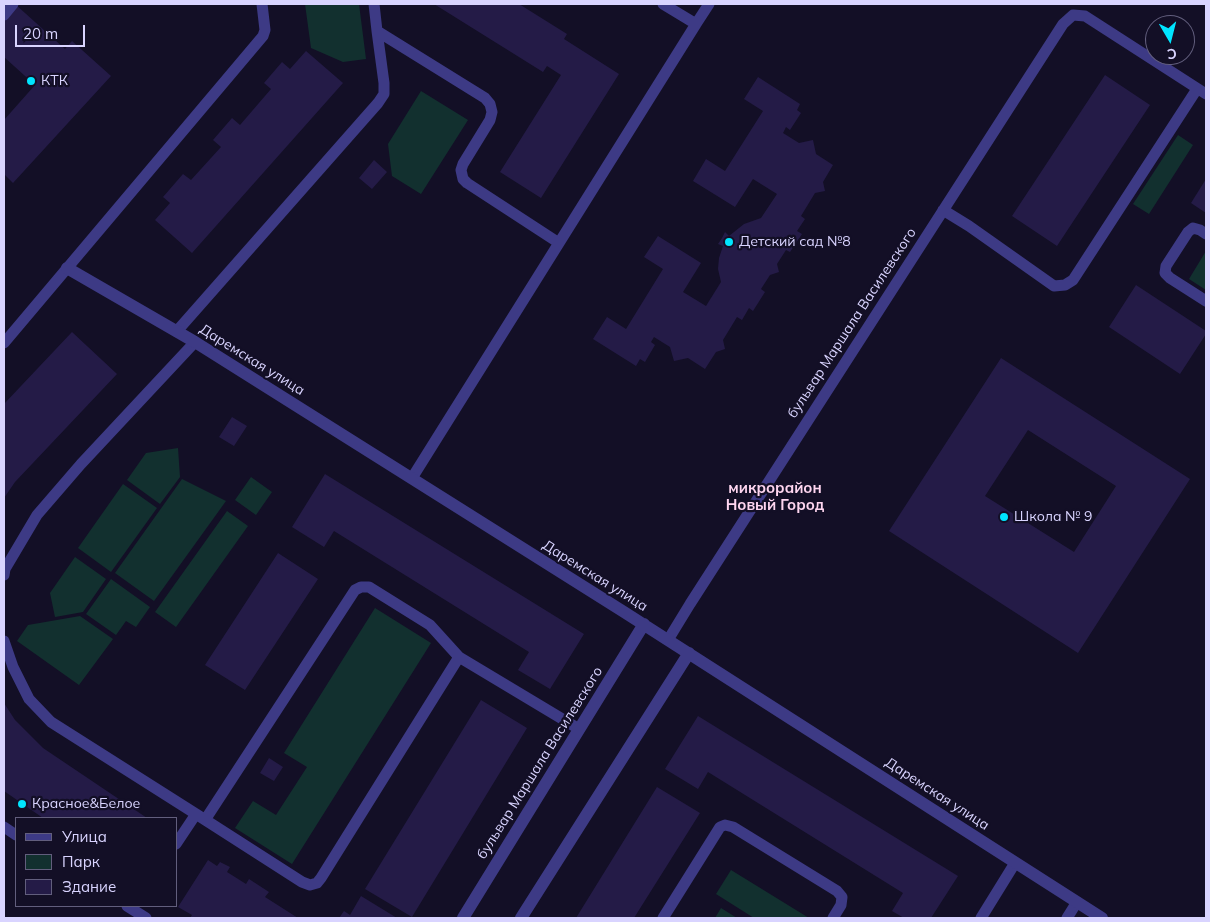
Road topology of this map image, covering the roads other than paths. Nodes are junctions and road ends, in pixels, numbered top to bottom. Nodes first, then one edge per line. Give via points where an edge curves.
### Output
1 (13, 4) edge
2 (262, 4) edge
3 (374, 4) edge
4 (663, 4) edge
5 (709, 4) edge
6 (4, 15) edge
7 (696, 24) junction
8 (377, 31) junction
9 (1202, 91) edge
10 (943, 210) junction
11 (1206, 234) edge
12 (559, 243) junction
13 (67, 268) junction
14 (1206, 301) edge
15 (177, 331) junction
16 (195, 342) junction
17 (4, 343) edge
18 (412, 478) junction
19 (4, 571) edge
20 (644, 624) junction
21 (668, 640) junction
22 (4, 641) edge
23 (689, 653) junction
24 (459, 657) junction
25 (8, 669) edge
26 (579, 729) junction
27 (200, 817) junction
28 (4, 827) edge
29 (15, 834) edge
30 (178, 842) edge
31 (1015, 863) junction
32 (1077, 902) junction
33 (132, 910) edge
34 (146, 918) edge
35 (463, 918) edge
36 (521, 918) edge
37 (663, 918) edge
38 (833, 918) edge
39 (981, 918) edge
40 (1067, 918) edge
41 (1102, 918) edge

1 - 6 lane
2 - 13 lane via 263,36
3 - 8 lane
4 - 7 lane
5 - 7 lane
7 - 12 lane
8 - 12 lane via 490,104 490,120 463,164 463,178
8 - 15 lane via 384,94
9 - 10 lane via 1073,280 1065,284 1054,286
9 - 10 lane, бульвар Маршала Василевского via 1085,16 1073,15 1062,24
10 - 21 lane, бульвар Маршала Василевского
11 - 14 lane via 1193,228 1188,232 1166,266 1165,273
12 - 18 lane
13 - 15 street, Даремская улица
13 - 17 lane
15 - 16 street, Даремская улица
16 - 18 street, Даремская улица
16 - 19 lane via 37,515
18 - 20 street, Даремская улица
20 - 21 street, Даремская улица
20 - 26 street, бульвар Маршала Василевского
21 - 23 street, Даремская улица
22 - 25 lane
23 - 31 street, Даремская улица
23 - 36 street
24 - 26 lane
24 - 27 lane via 317,883 302,882
24 - 27 lane via 430,625 369,587 355,590
25 - 27 lane via 29,699 52,722
26 - 35 street, бульвар Маршала Василевского
27 - 30 lane
28 - 29 lane
31 - 32 street, Даремская улица
31 - 39 lane
32 - 40 lane
32 - 41 street, Даремская улица
33 - 34 lane
37 - 38 lane via 720,827 725,825 837,891 842,896 841,905

